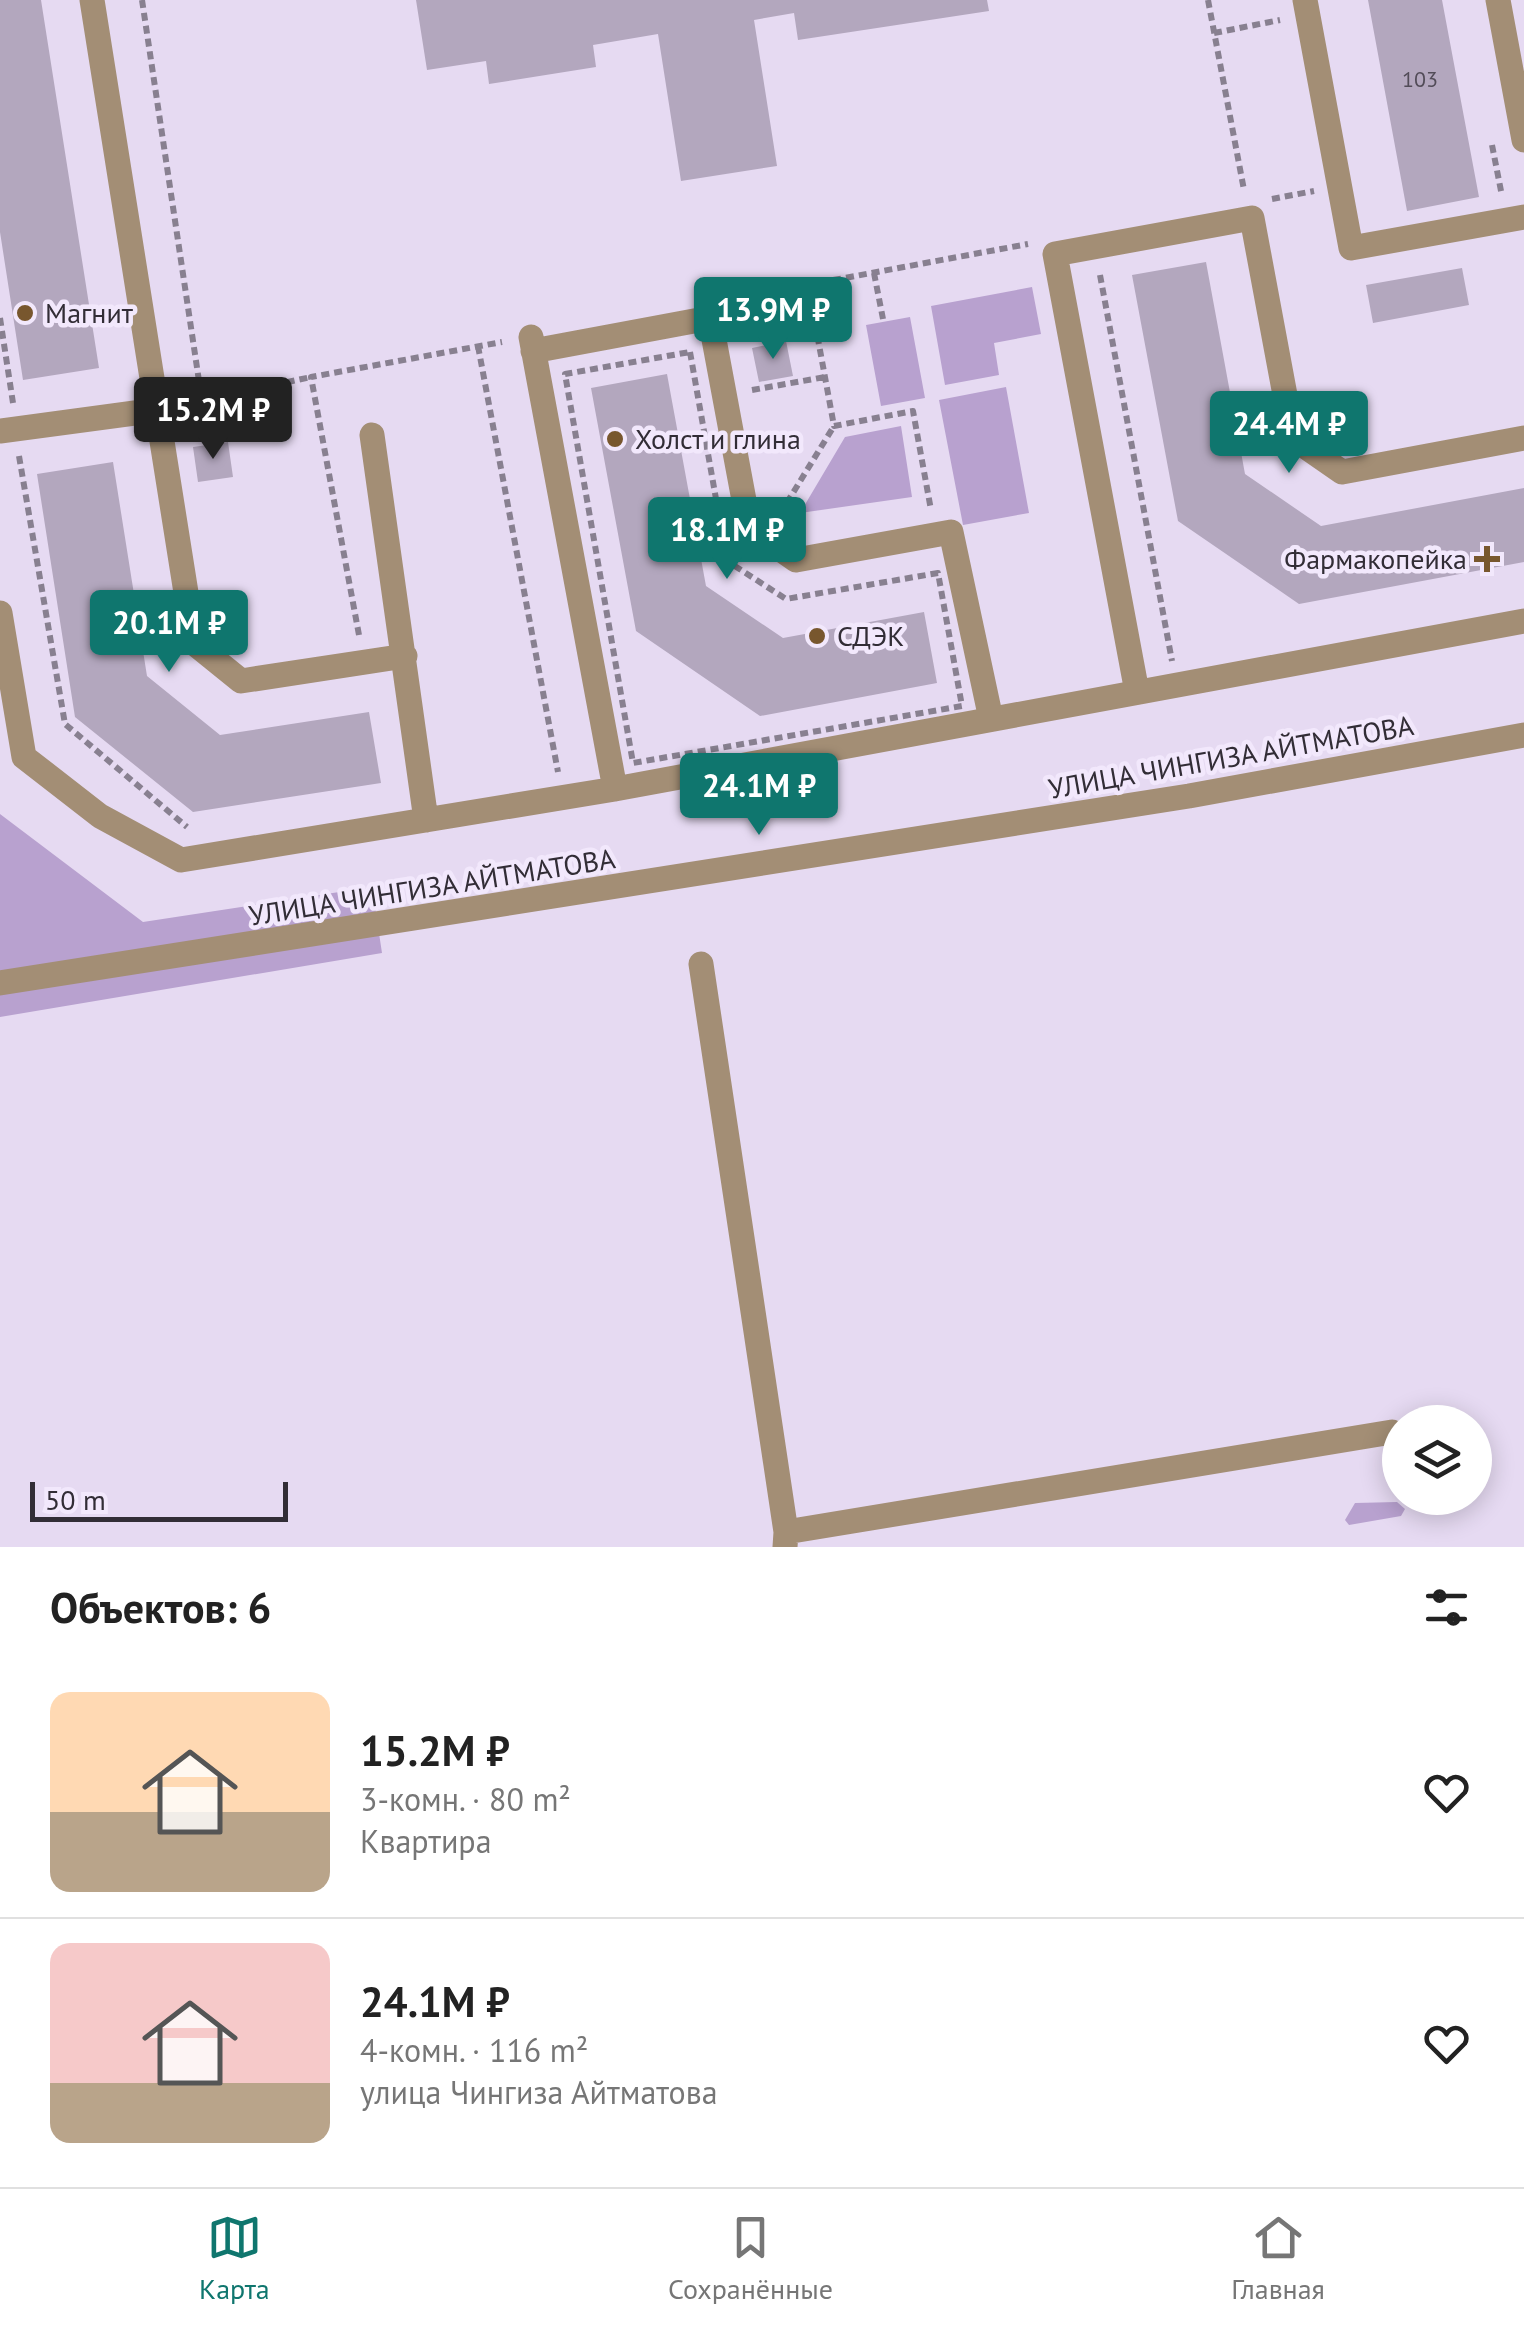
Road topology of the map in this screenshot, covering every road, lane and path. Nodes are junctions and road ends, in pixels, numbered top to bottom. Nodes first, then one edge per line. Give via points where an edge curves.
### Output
1 (92, 0) edge
2 (142, 0) edge
3 (1208, 0) edge
4 (1498, 0) edge
5 (1306, 8) edge
6 (1214, 32) junction
7 (1489, 129) dead end
8 (1524, 140) edge
9 (1340, 186) junction
10 (1265, 200) dead end
11 (1246, 204) dead end
12 (1513, 210) edge
13 (1043, 241) dead end
14 (1098, 266) dead end
15 (874, 273) junction
16 (808, 285) junction
17 (711, 303) dead end
18 (0, 318) edge
19 (883, 319) dead end
20 (532, 344) junction
21 (478, 346) junction
22 (424, 356) dead end
23 (310, 377) dead end
24 (825, 377) junction
25 (725, 395) junction
26 (202, 400) junction
27 (32, 405) dead end
28 (157, 410) junction
29 (834, 426) junction
30 (0, 431) edge
31 (372, 435) dead end
32 (1524, 438) edge
33 (36, 453) dead end
34 (936, 534) junction
35 (766, 538) junction
36 (726, 561) joint
37 (0, 614) edge
38 (1524, 621) edge
39 (405, 656) junction
40 (1173, 665) dead end
41 (1137, 692) junction
42 (991, 719) junction
43 (1524, 735) edge
44 (559, 776) dead end
45 (615, 789) junction
46 (426, 820) junction
47 (192, 830) dead end
48 (701, 964) dead end
49 (0, 983) edge
50 (1382, 1434) edge
51 (786, 1540) edge

1 - 28 street
2 - 26 path
3 - 6 path
4 - 8 street
5 - 6 path
5 - 9 street
6 - 11 path
7 - 12 path
9 - 10 path
9 - 12 street via 1351,248
13 - 15 path
14 - 40 path
15 - 16 path
15 - 19 path
16 - 17 path
16 - 24 path
18 - 27 path via 14,408
20 - 21 path
20 - 25 street via 710,318
20 - 45 street
21 - 22 path
21 - 44 path
23 - 26 path
24 - 25 path
24 - 29 path
25 - 35 street via 749,527
26 - 28 path
28 - 30 street
28 - 39 street via 194,643 241,681
29 - 34 path via 912,412
29 - 35 path
31 - 39 street
32 - 41 street via 1342,472 1292,438 1252,218 1055,254
33 - 47 path via 18,456 65,724
34 - 35 street via 796,560
34 - 42 street via 950,532
36 - 36 path via 786,599 938,572 962,706 633,763 565,374 690,352
37 - 46 street via 24,757 100,816 181,860
38 - 41 street
39 - 46 street
41 - 42 street
42 - 45 street
43 - 49 street, УЛИЦА ЧИНГИЗА АЙТМАТОВА via 1190,796
45 - 46 street
48 - 51 street
50 - 51 street

